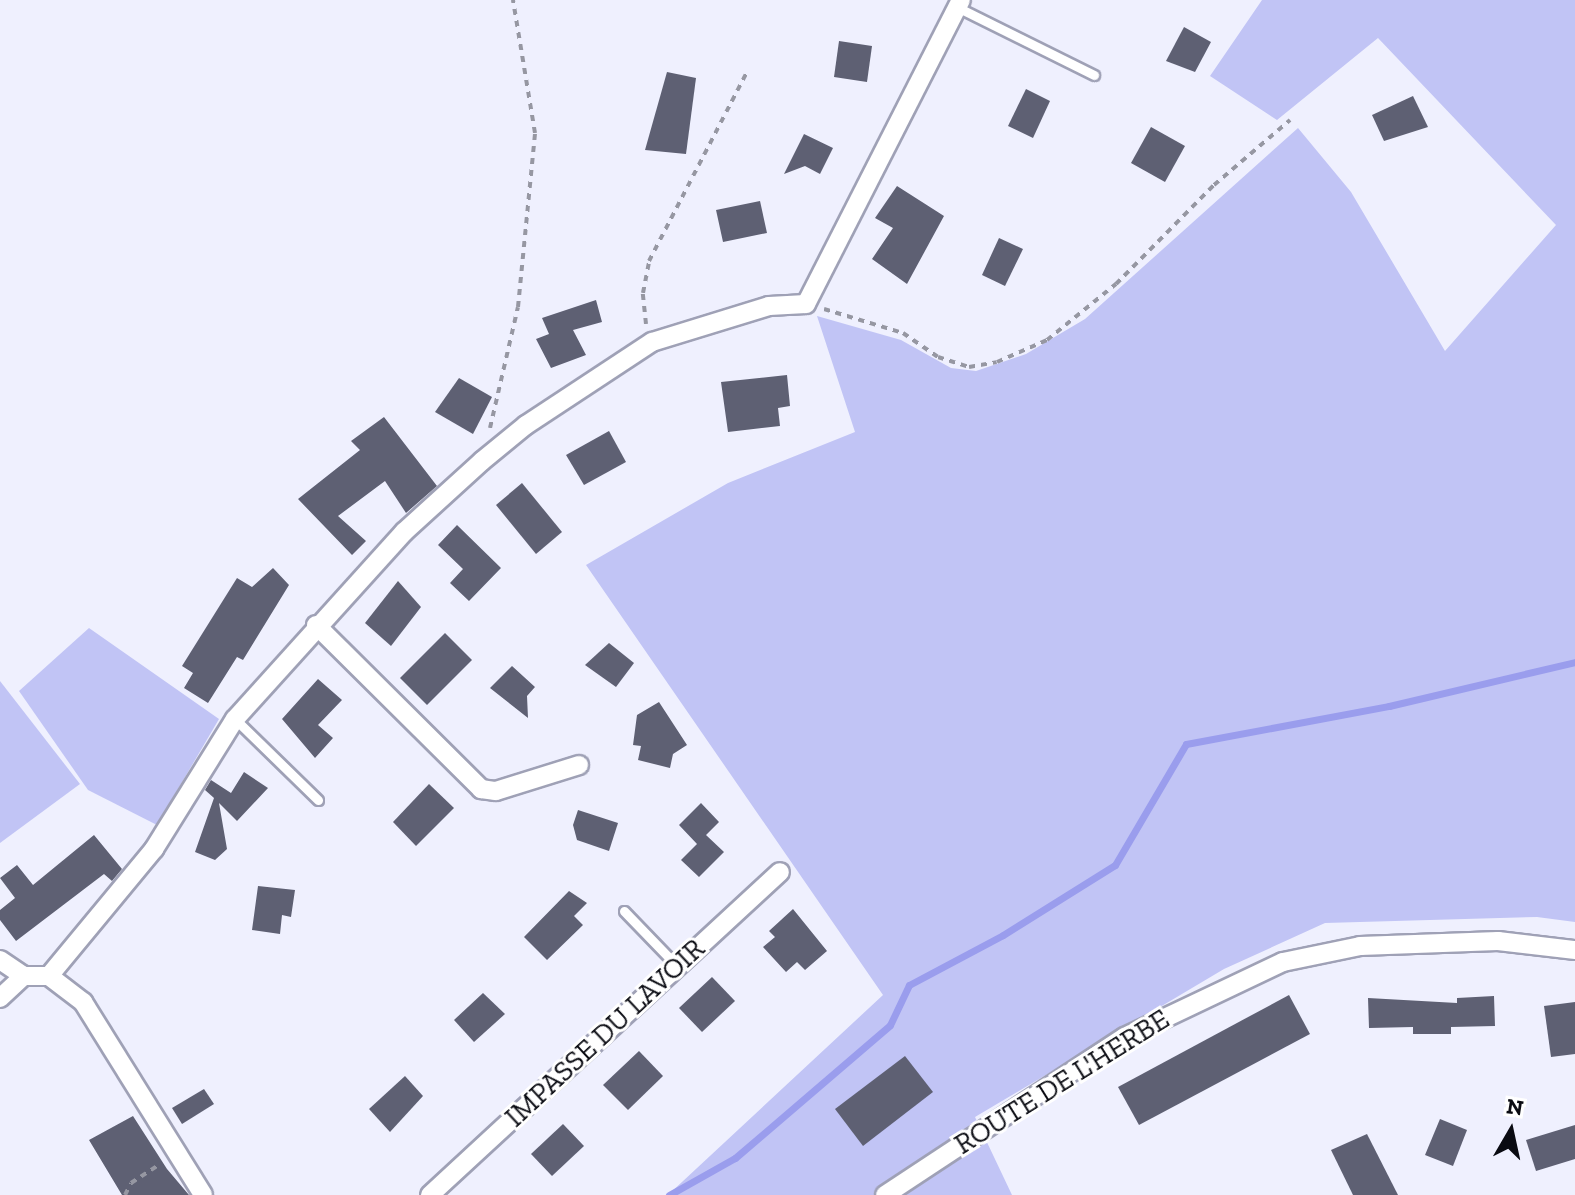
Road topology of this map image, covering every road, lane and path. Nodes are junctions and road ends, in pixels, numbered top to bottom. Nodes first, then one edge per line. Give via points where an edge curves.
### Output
1 (513, 0) edge
2 (959, 4) edge
3 (747, 72) dead end
4 (1094, 75) dead end
5 (1290, 120) dead end
6 (806, 304) junction
7 (652, 342) junction
8 (482, 461) junction
9 (316, 625) junction
10 (235, 719) junction
11 (579, 765) dead end
12 (318, 800) dead end
13 (780, 872) dead end
14 (624, 911) dead end
15 (1575, 950) edge
16 (0, 960) edge
17 (678, 967) junction
18 (24, 976) junction
19 (49, 976) junction
20 (0, 998) edge
21 (175, 1153) junction
22 (125, 1195) edge
23 (203, 1195) edge
24 (430, 1195) edge
25 (885, 1195) edge

1 - 8 path via 535,133 518,307
2 - 4 lane
2 - 6 street
3 - 7 path via 649,261 642,314
5 - 6 path via 1214,185 1116,284 1047,340 997,362 969,367 938,357 903,333
6 - 7 street via 769,306
7 - 8 street via 526,425
8 - 9 street via 404,532
9 - 10 street
9 - 11 street via 481,789 496,791
10 - 12 lane
10 - 19 street via 154,849
13 - 17 street, IMPASSE DU LAVOIR
14 - 17 lane
15 - 25 street, ROUTE DE L'HERBE via 1498,941 1360,946 1283,962 1125,1037
16 - 18 street
17 - 24 street, IMPASSE DU LAVOIR
18 - 19 street
18 - 20 street
19 - 21 street via 83,1002
21 - 22 path via 131,1183
21 - 23 street

